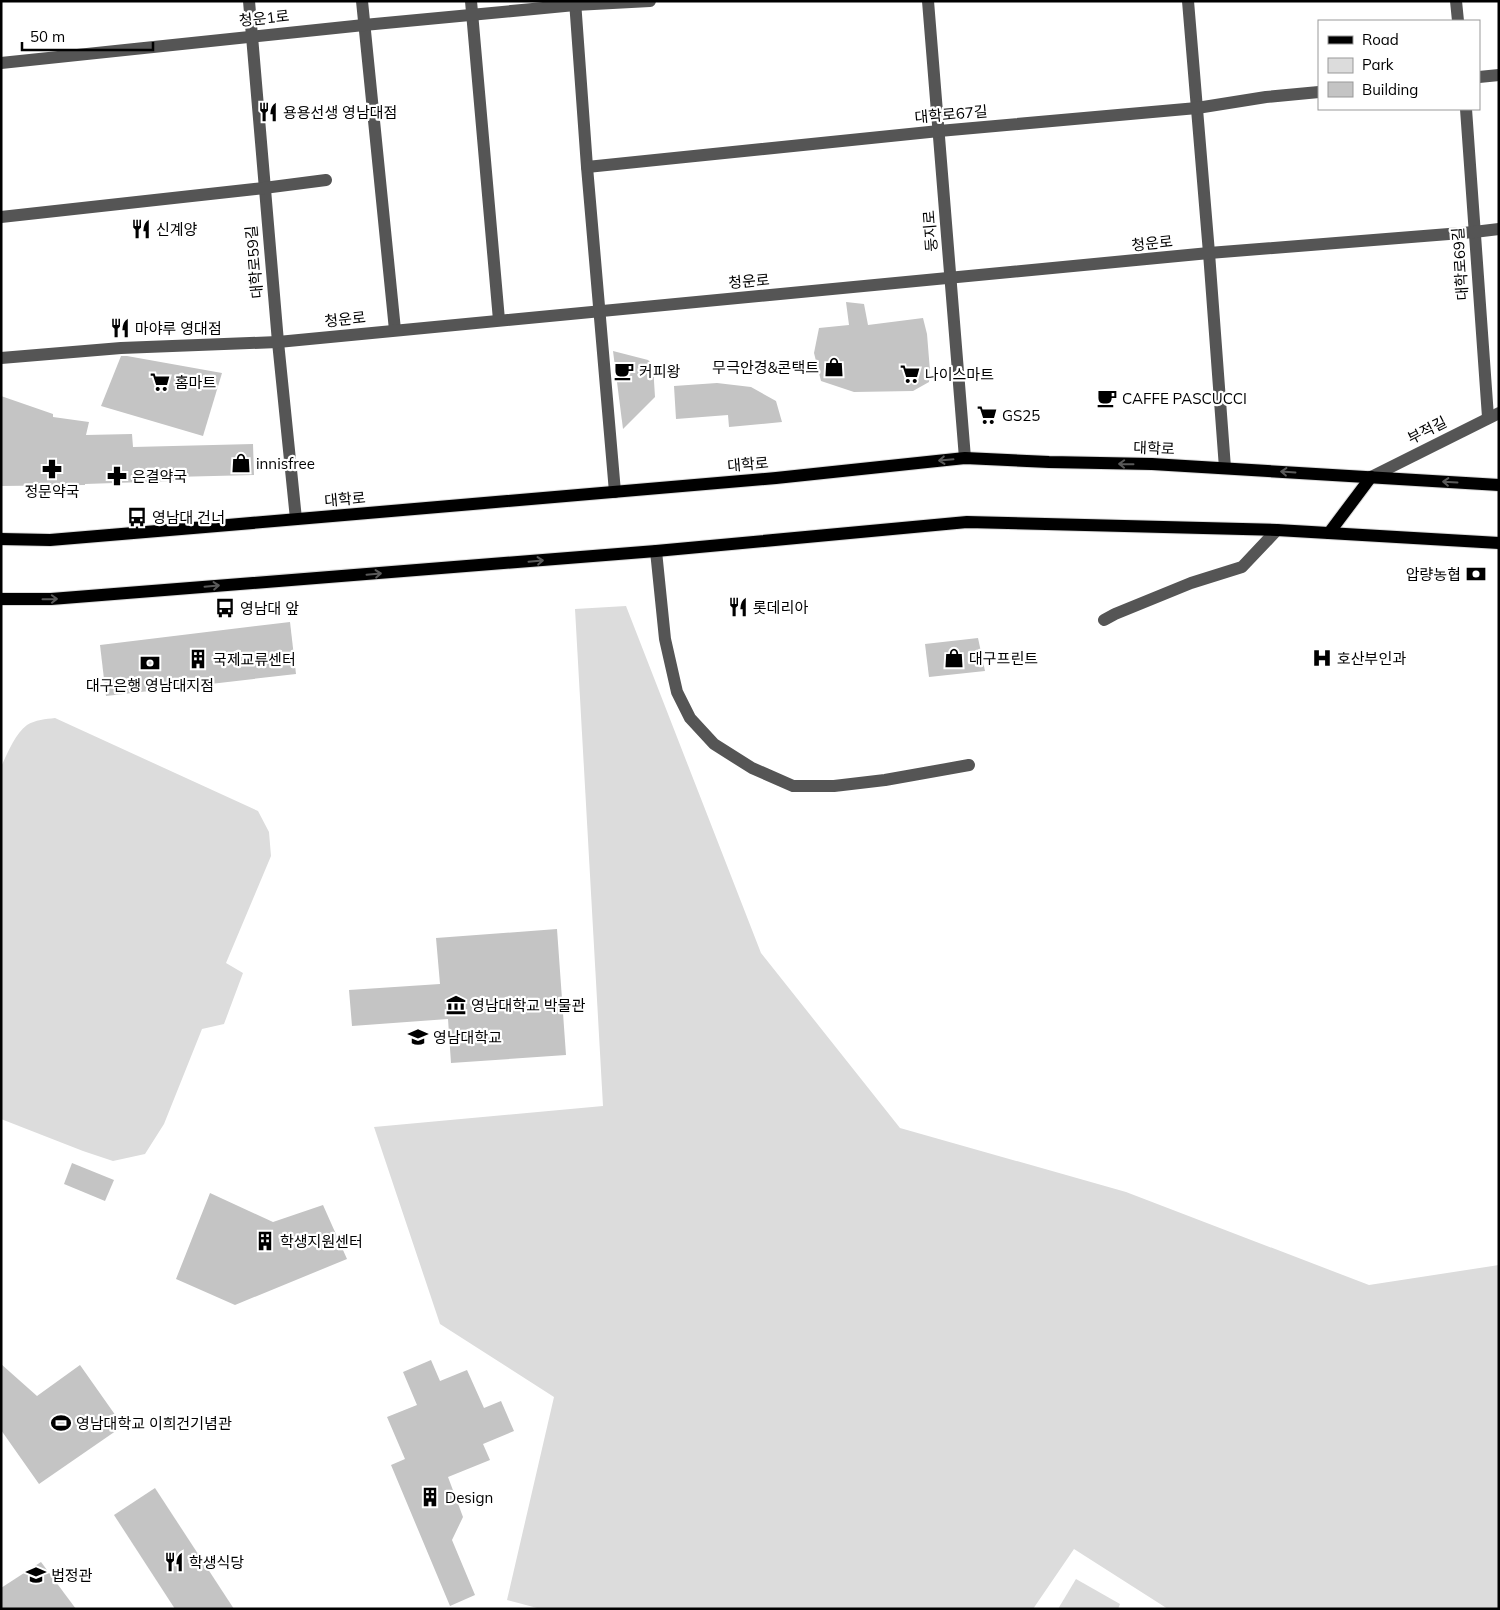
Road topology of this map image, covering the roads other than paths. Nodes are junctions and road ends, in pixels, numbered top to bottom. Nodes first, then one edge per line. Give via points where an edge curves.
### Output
1 (249, 1) edge
2 (362, 1) edge
3 (471, 1) edge
4 (650, 1) edge
5 (928, 1) edge
6 (1188, 1) edge
7 (1456, 1) edge
8 (575, 3) edge
9 (472, 14) junction
10 (1458, 20) edge
11 (364, 24) junction
12 (252, 36) junction
13 (1, 63) edge
14 (1499, 75) edge
15 (1480, 77) edge
16 (1318, 92) edge
17 (1197, 108) junction
18 (1466, 110) edge
19 (939, 131) junction
20 (587, 167) junction
21 (326, 180) dead end
22 (264, 188) junction
23 (1, 217) edge
24 (1499, 229) edge
25 (1474, 232) junction
26 (1209, 253) junction
27 (950, 278) junction
28 (600, 312) junction
29 (499, 320) junction
30 (395, 330) junction
31 (278, 342) junction
32 (1, 358) edge
33 (1494, 415) edge
34 (965, 458) junction
35 (1225, 468) junction
36 (1371, 477) junction
37 (1499, 485) edge
38 (615, 492) junction
39 (296, 519) junction
40 (1277, 530) junction
41 (1329, 533) junction
42 (1, 539) edge
43 (1499, 543) edge
44 (656, 551) junction
45 (1, 598) edge
46 (1104, 620) dead end
47 (969, 765) dead end

1 - 12 street, 대학로59길
2 - 11 street
3 - 9 street
4 - 8 street, 청운1로
5 - 19 street, 둥지로
6 - 17 street
7 - 10 street
8 - 9 street, 청운1로
8 - 20 street
9 - 11 street, 청운1로
9 - 29 street
11 - 12 street, 청운1로
11 - 30 street
12 - 13 street, 청운1로
12 - 22 street, 대학로59길
14 - 15 street
16 - 17 street, 대학로67길
17 - 19 street, 대학로67길
17 - 26 street
18 - 25 street, 대학로69길
19 - 20 street, 대학로67길
19 - 27 street, 둥지로
20 - 28 street
21 - 22 street
22 - 23 street
22 - 31 street, 대학로59길
24 - 25 street, 청운로
25 - 26 street, 청운로
25 - 33 street, 대학로69길
26 - 27 street, 청운로
26 - 35 street
27 - 28 street, 청운로
27 - 34 street, 둥지로
28 - 29 street, 청운로
28 - 38 street
29 - 30 street, 청운로
30 - 31 street, 청운로
31 - 32 street, 청운로 via 121,348
31 - 39 street, 대학로59길
33 - 36 street, 부적길
35 -> 34 main road, 대학로
34 -> 38 main road, 대학로
36 -> 35 main road, 대학로
37 -> 36 main road, 대학로
36 - 41 main road
38 - 39 main road, 대학로
39 - 42 main road, 대학로 via 50,540
40 - 41 main road
40 - 44 main road via 967,522
40 - 46 street via 1242,567
41 - 43 main road
45 -> 44 main road via 51,599
44 - 47 street via 665,639 677,692 690,718 714,744 752,768 793,786 834,786 885,780

